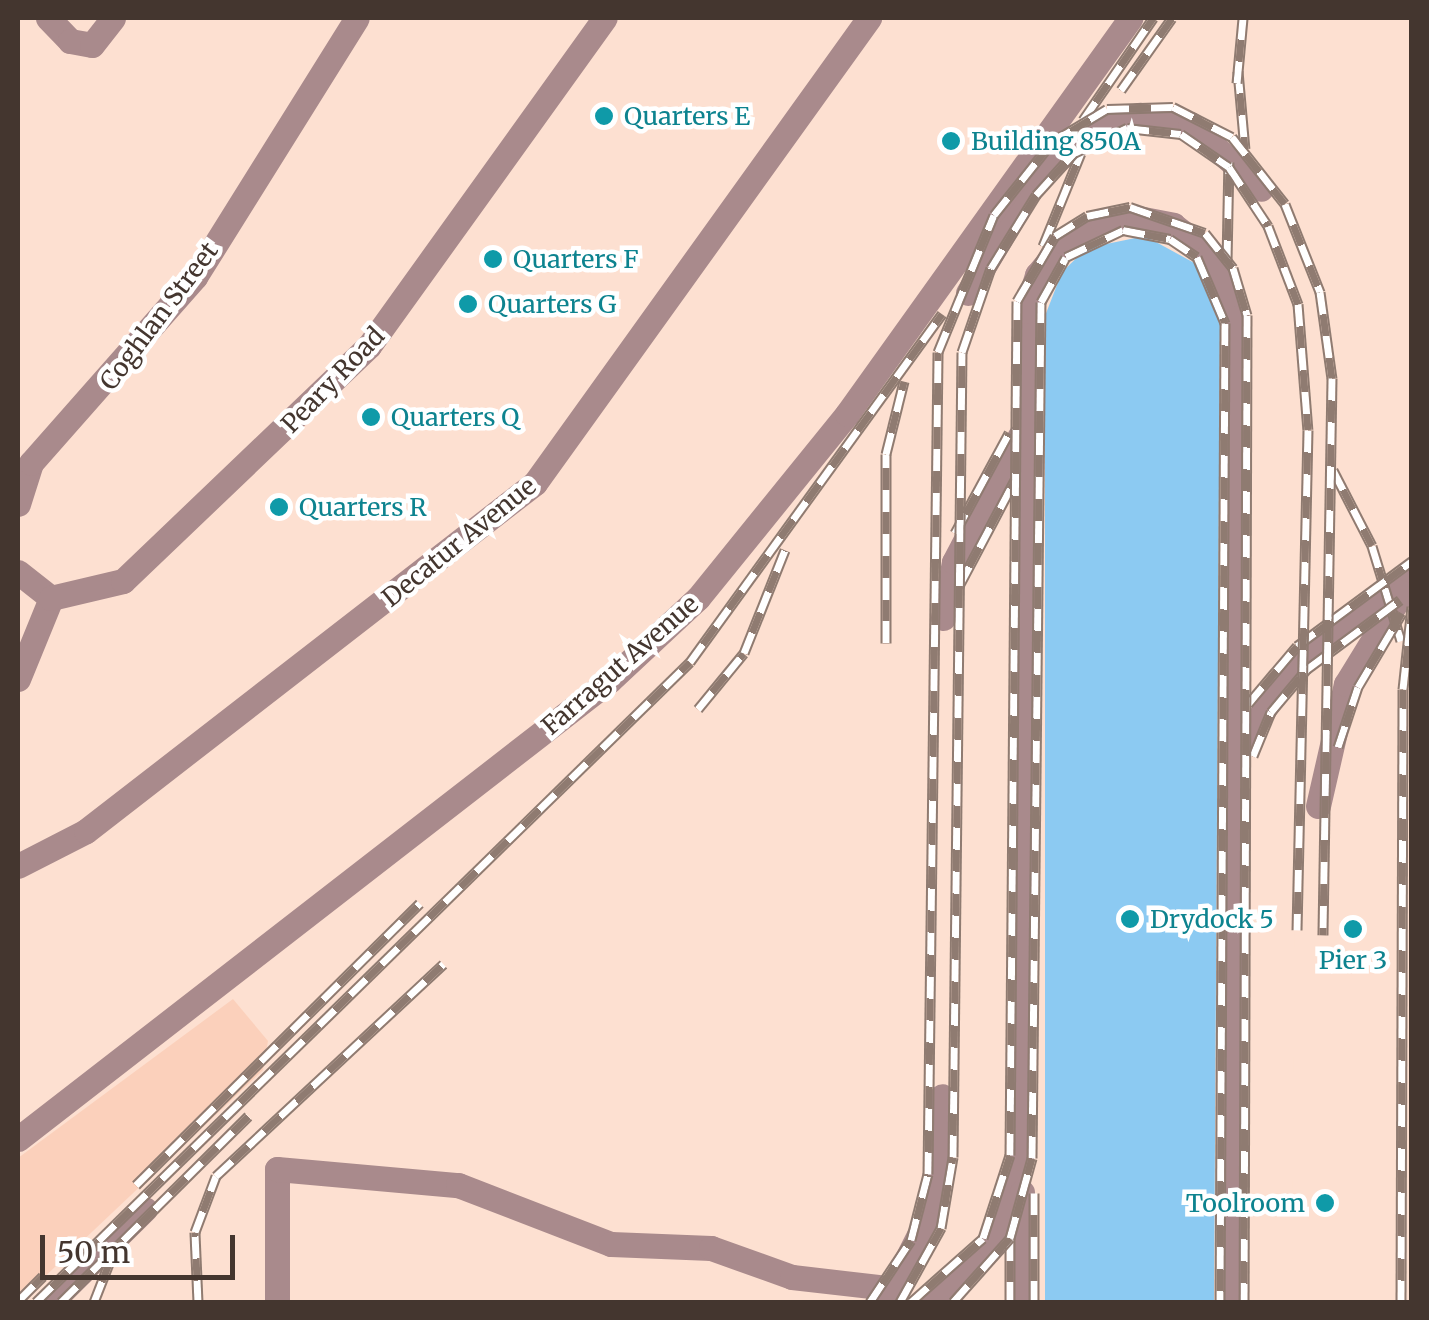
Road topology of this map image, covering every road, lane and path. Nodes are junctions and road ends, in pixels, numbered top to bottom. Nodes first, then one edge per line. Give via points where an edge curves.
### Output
1 (48, 18) edge
2 (113, 18) edge
3 (356, 18) edge
4 (605, 18) edge
5 (870, 18) edge
6 (1130, 18) edge
7 (1067, 104) junction
8 (1038, 175) junction
9 (1261, 188) dead end
10 (1006, 219) junction
11 (944, 276) junction
12 (968, 293) dead end
13 (1026, 407) junction
14 (18, 504) edge
15 (18, 572) edge
16 (1412, 578) edge
17 (51, 598) junction
18 (943, 618) dead end
19 (18, 680) edge
20 (1236, 770) junction
21 (1318, 806) dead end
22 (18, 866) edge
23 (942, 1096) dead end
24 (1022, 1127) junction
25 (18, 1139) edge
26 (145, 1209) dead end
27 (890, 1296) edge
28 (50, 1302) edge
29 (277, 1302) edge
30 (933, 1302) edge
31 (1022, 1302) edge
32 (1231, 1302) edge

1 - 2 street via 70,42 92,45
3 - 14 street, Coghlan Street via 194,277 31,463
4 - 17 street, Peary Road via 369,346 123,580
5 - 22 street, Decatur Avenue via 526,492 86,831
6 - 7 street, Farragut Avenue
7 - 8 street
7 - 11 street, Farragut Avenue
8 - 9 street via 1088,130 1157,116 1218,141
8 - 10 street
10 - 11 street
10 - 12 street
11 - 25 street, Farragut Avenue via 756,534 659,636
13 - 18 street via 1014,454 954,562
13 - 20 street via 1026,310 1037,275 1064,242 1102,221 1138,218 1173,225 1210,253 1236,318
13 - 24 street
15 - 17 street
16 - 20 street via 1282,676
16 - 21 street via 1346,684
17 - 19 street
20 - 32 street
23 - 27 street via 936,1202
24 - 30 street via 1002,1228
24 - 31 street
26 - 28 street
27 - 29 street via 792,1276 711,1248 610,1244 458,1185 277,1169

